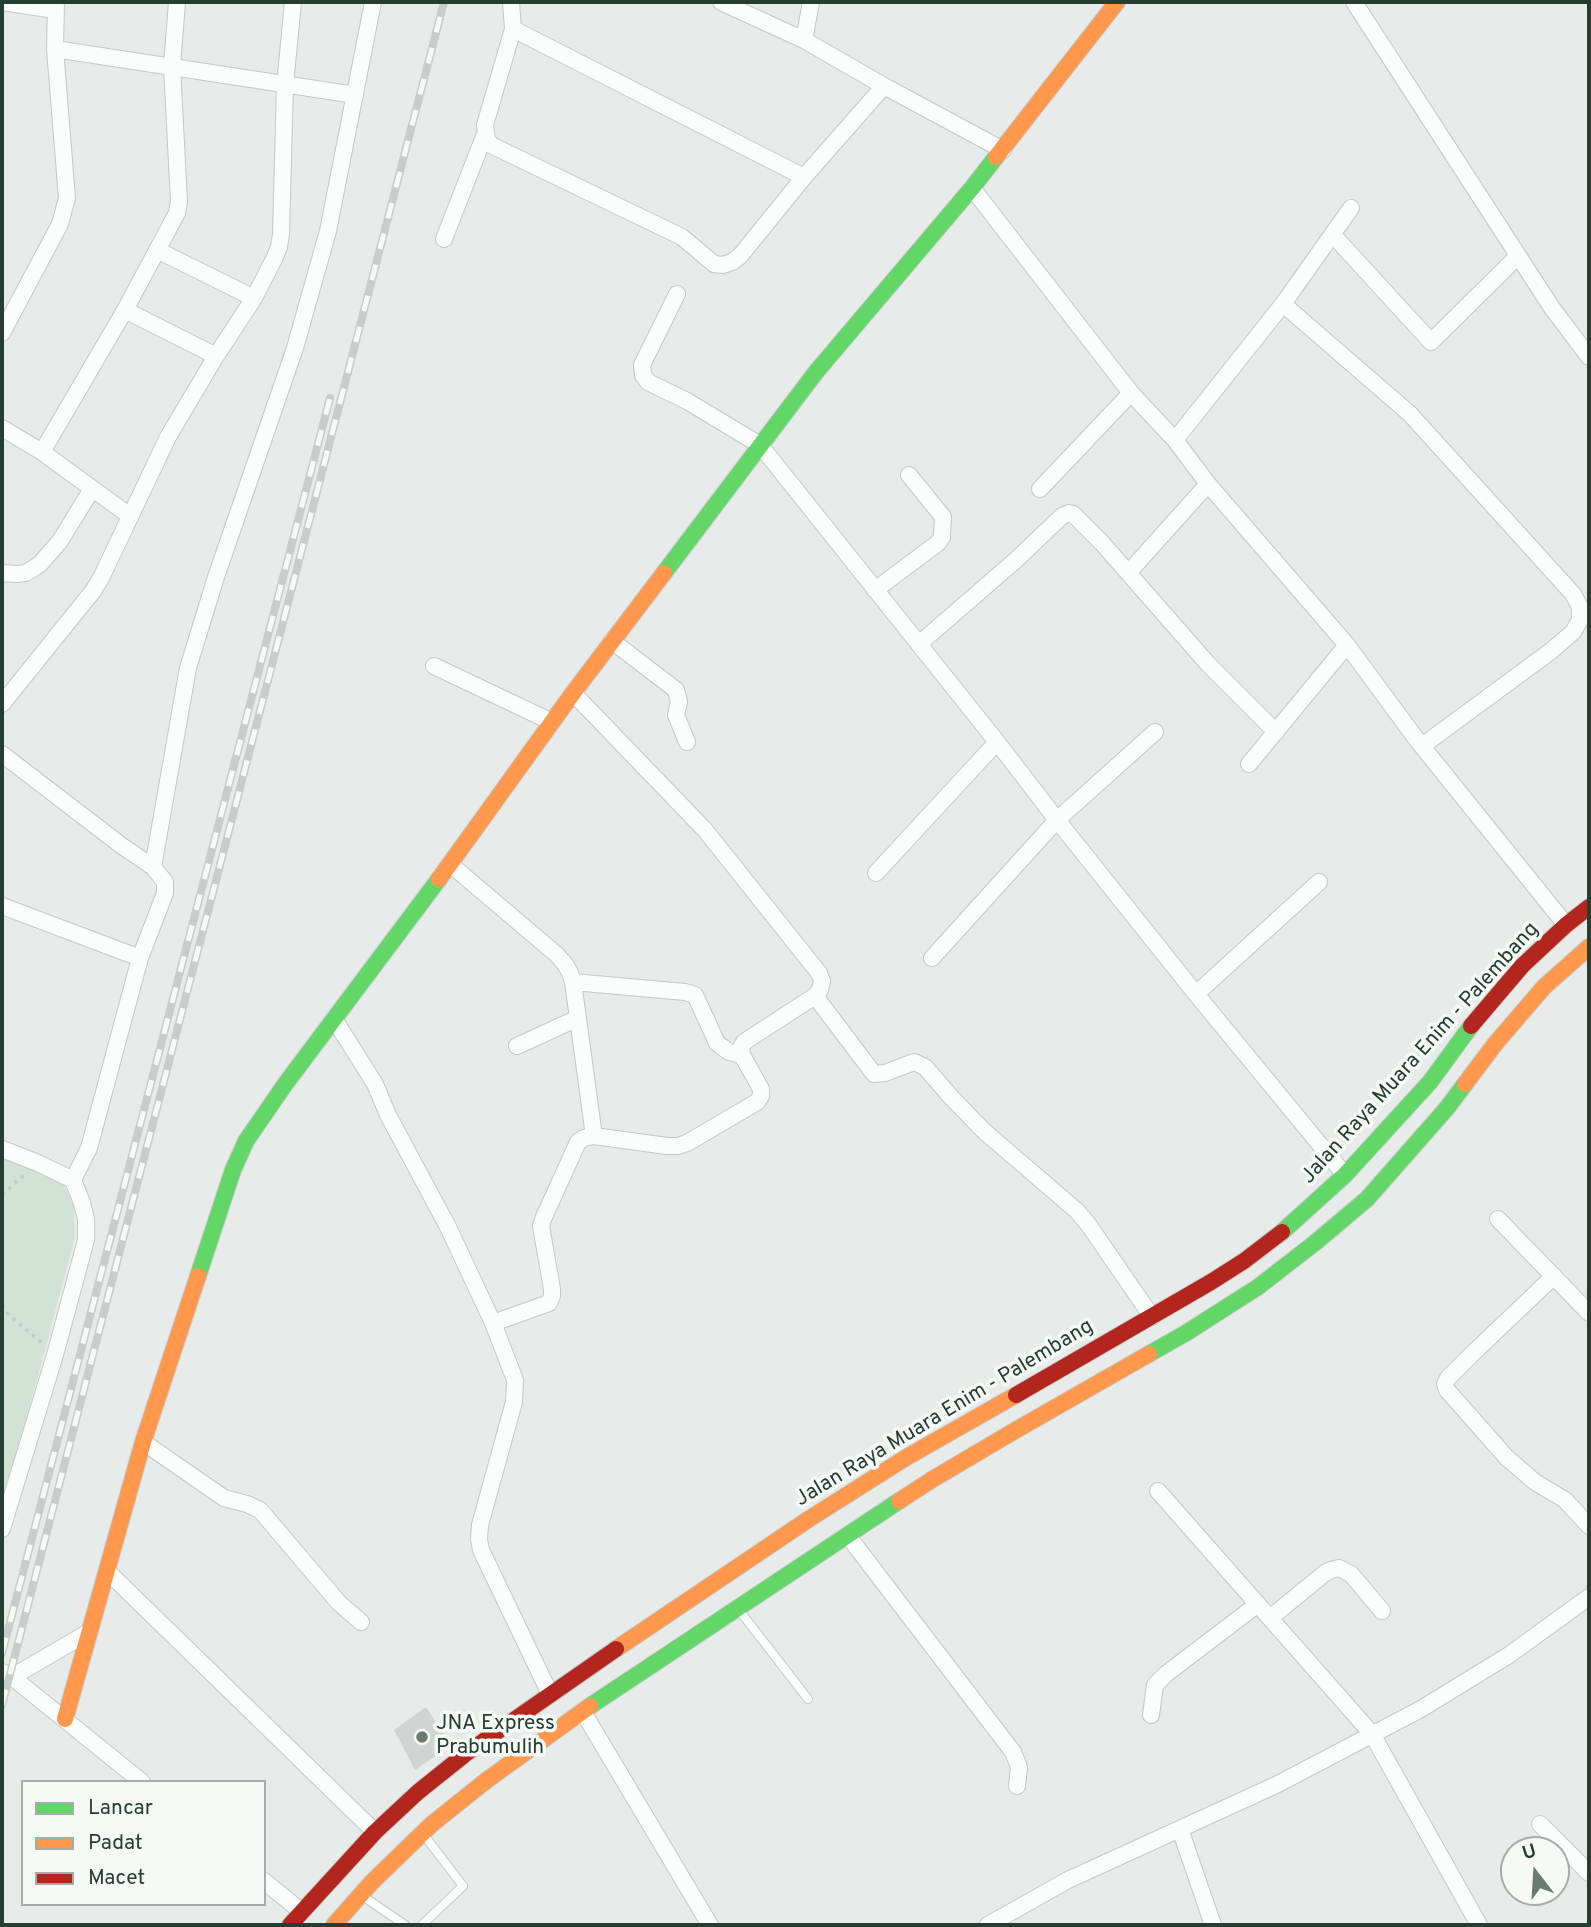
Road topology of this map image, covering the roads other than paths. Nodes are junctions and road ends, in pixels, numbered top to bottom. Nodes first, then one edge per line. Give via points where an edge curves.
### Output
1 (2, 2) edge
2 (177, 2) edge
3 (293, 2) edge
4 (373, 2) edge
5 (511, 2) edge
6 (721, 2) edge
7 (811, 2) edge
8 (1117, 2) edge
9 (1354, 2) edge
10 (55, 6) edge
11 (513, 30) junction
12 (804, 40) junction
13 (55, 49) junction
14 (172, 66) junction
15 (285, 85) junction
16 (884, 86) junction
17 (355, 95) junction
18 (485, 134) junction
19 (1003, 150) junction
20 (804, 177) junction
21 (972, 188) junction
22 (1351, 208) dead end
23 (1333, 235) junction
24 (444, 239) dead end
25 (157, 250) junction
26 (1518, 256) junction
27 (677, 293) dead end
28 (254, 298) junction
29 (1283, 304) junction
30 (125, 310) junction
31 (2, 332) edge
32 (216, 356) junction
33 (1589, 357) edge
34 (1131, 393) junction
35 (2, 428) edge
36 (1175, 440) junction
37 (760, 446) junction
38 (42, 452) junction
39 (909, 475) dead end
40 (1208, 484) junction
41 (92, 489) junction
42 (1040, 489) dead end
43 (130, 516) junction
44 (1129, 572) junction
45 (2, 573) edge
46 (875, 590) junction
47 (612, 641) junction
48 (919, 644) junction
49 (1347, 645) junction
50 (434, 666) dead end
51 (573, 693) junction
52 (2, 704) edge
53 (552, 722) junction
54 (1155, 732) dead end
55 (1276, 732) junction
56 (687, 741) dead end
57 (997, 742) junction
58 (1422, 746) junction
59 (2, 754) edge
60 (1249, 764) dead end
61 (1056, 820) junction
62 (450, 864) junction
63 (153, 867) junction
64 (876, 873) dead end
65 (1319, 882) dead end
66 (2, 906) edge
67 (1589, 907) edge
68 (1566, 925) junction
69 (1589, 947) edge
70 (140, 958) junction
71 (932, 958) dead end
72 (572, 982) junction
73 (1196, 994) junction
74 (815, 996) junction
75 (578, 1018) junction
76 (334, 1019) junction
77 (517, 1046) dead end
78 (742, 1055) junction
79 (594, 1136) junction
80 (2, 1149) edge
81 (1345, 1175) junction
82 (73, 1180) junction
83 (1499, 1219) dead end
84 (1554, 1276) junction
85 (1589, 1313) edge
86 (1152, 1317) junction
87 (493, 1323) junction
88 (143, 1442) junction
89 (1158, 1491) dead end
90 (1589, 1526) edge
91 (2, 1529) edge
92 (848, 1536) junction
93 (107, 1571) junction
94 (1589, 1597) edge
95 (1258, 1604) junction
96 (737, 1608) junction
97 (1382, 1611) dead end
98 (1270, 1618) junction
99 (361, 1622) dead end
100 (89, 1632) junction
101 (667, 1635) junction
102 (631, 1660) junction
103 (7, 1674) edge
104 (550, 1694) junction
105 (808, 1699) dead end
106 (583, 1712) junction
107 (1150, 1716) dead end
108 (65, 1719) junction
109 (1372, 1734) junction
110 (140, 1780) edge
111 (1017, 1786) dead end
112 (1540, 1824) dead end
113 (1180, 1829) junction
114 (375, 1832) junction
115 (422, 1833) junction
116 (1589, 1873) edge
117 (266, 1883) edge
118 (360, 1895) junction
119 (302, 1912) junction
120 (290, 1925) edge
121 (334, 1925) edge
122 (405, 1925) edge
123 (422, 1925) edge
124 (710, 1925) edge
125 (988, 1925) edge
126 (1213, 1925) edge
127 (1479, 1925) edge

1 - 10 street
2 - 14 street
3 - 15 street
4 - 17 street
5 - 11 street
6 - 12 street
7 - 12 street
8 - 19 main road
9 - 26 street
10 - 13 street
11 - 18 street
11 - 20 street
12 - 16 street
13 - 14 street
13 - 31 street via 67,184 64,212
14 - 15 street
14 - 25 street via 179,202
15 - 17 street
15 - 28 street via 281,234
16 - 19 street
16 - 20 street
17 - 63 street via 328,231 295,348 188,668
18 - 20 street via 493,146 681,237 714,264 723,265 740,256
18 - 24 street
19 - 21 main road
21 - 34 street
21 - 37 main road via 824,362
22 - 23 street
23 - 26 street via 1431,342
23 - 29 street
25 - 28 street
25 - 30 street
26 - 33 street
27 - 37 street via 642,365 643,375
28 - 32 street
29 - 36 street
29 - 58 street via 1426,430 1580,607 1580,620 1573,632
30 - 32 street
30 - 38 street
32 - 43 street via 168,436
34 - 36 street
34 - 42 street
35 - 38 street
36 - 40 street
37 - 46 street
37 - 47 main road
38 - 41 street
39 - 46 street via 943,517 942,537
40 - 44 street
40 - 49 street
41 - 43 street
41 - 45 street via 40,564 26,573
43 - 52 street via 93,591
44 - 48 street via 1073,514 1066,513
44 - 55 street via 1208,664
46 - 48 street
47 - 51 main road
47 - 56 street via 676,690 676,715
48 - 57 street
49 - 55 street
49 - 58 street
50 - 53 street
51 - 53 main road
51 - 74 street via 705,830 818,973 822,981
53 - 62 main road
54 - 61 street
55 - 60 street
57 - 61 street
57 - 64 street
58 - 68 street
59 - 63 street
61 - 71 street
61 - 73 street
62 - 72 street via 556,954
62 - 76 main road
63 - 70 street via 165,882 165,893
65 - 73 street
66 - 70 street
67 - 68 main road, Jalan Raya Muara Enim - Palembang
68 - 81 main road, Jalan Raya Muara Enim - Palembang via 1522,966 1430,1082
69 - 92 main road, Jalan Raya Muara Enim - Palembang via 1544,987 1367,1199 1317,1242 1186,1333 933,1479
70 - 82 street via 89,1148
72 - 75 street
72 - 78 street via 695,995 717,1043
73 - 81 street
74 - 78 street via 744,1042
74 - 86 street via 874,1074 914,1062 925,1067 985,1132 1077,1211
75 - 77 street
75 - 79 street
76 - 87 street via 375,1084
76 - 88 main road via 253,1131 233,1170
78 - 79 street via 761,1096 687,1143 667,1146
79 - 87 street via 578,1142 541,1226 552,1289 549,1303
80 - 82 street
81 - 86 main road, Jalan Raya Muara Enim - Palembang via 1244,1261
82 - 91 street via 86,1219 86,1240
83 - 84 street
84 - 85 street
84 - 90 street via 1446,1384 1507,1458 1565,1500
86 - 101 main road, Jalan Raya Muara Enim - Palembang via 998,1403 809,1519
87 - 104 street via 516,1392 479,1539
88 - 93 main road
88 - 99 street via 224,1498 260,1510 339,1603
89 - 95 street
92 - 96 main road, Jalan Raya Muara Enim - Palembang
92 - 111 street via 1013,1752 1019,1768
93 - 100 main road
93 - 114 street
94 - 109 street via 1508,1655
95 - 98 street
95 - 107 street via 1155,1685
96 - 101 main road, Jalan Raya Muara Enim - Palembang
96 - 105 lane
97 - 98 street via 1350,1574 1339,1568 1325,1573
98 - 109 street
100 - 103 street
100 - 108 main road
101 - 102 main road, Jalan Raya Muara Enim - Palembang
101 - 102 main road, Jalan Raya Muara Enim - Palembang
102 - 104 main road, Jalan Raya Muara Enim - Palembang
102 - 106 main road, Jalan Raya Muara Enim - Palembang
103 - 108 street
104 - 114 main road, Jalan Raya Muara Enim - Palembang via 468,1752
106 - 115 main road, Jalan Raya Muara Enim - Palembang
106 - 124 street
108 - 110 street
109 - 113 street
109 - 127 street
112 - 116 street
113 - 125 street via 1068,1880
113 - 126 street
114 - 119 main road, Jalan Raya Muara Enim - Palembang
115 - 118 main road, Jalan Raya Muara Enim - Palembang
115 - 123 lane via 463,1886
117 - 119 street
118 - 121 main road, Jalan Raya Muara Enim - Palembang
118 - 122 lane
119 - 120 main road, Jalan Raya Muara Enim - Palembang

